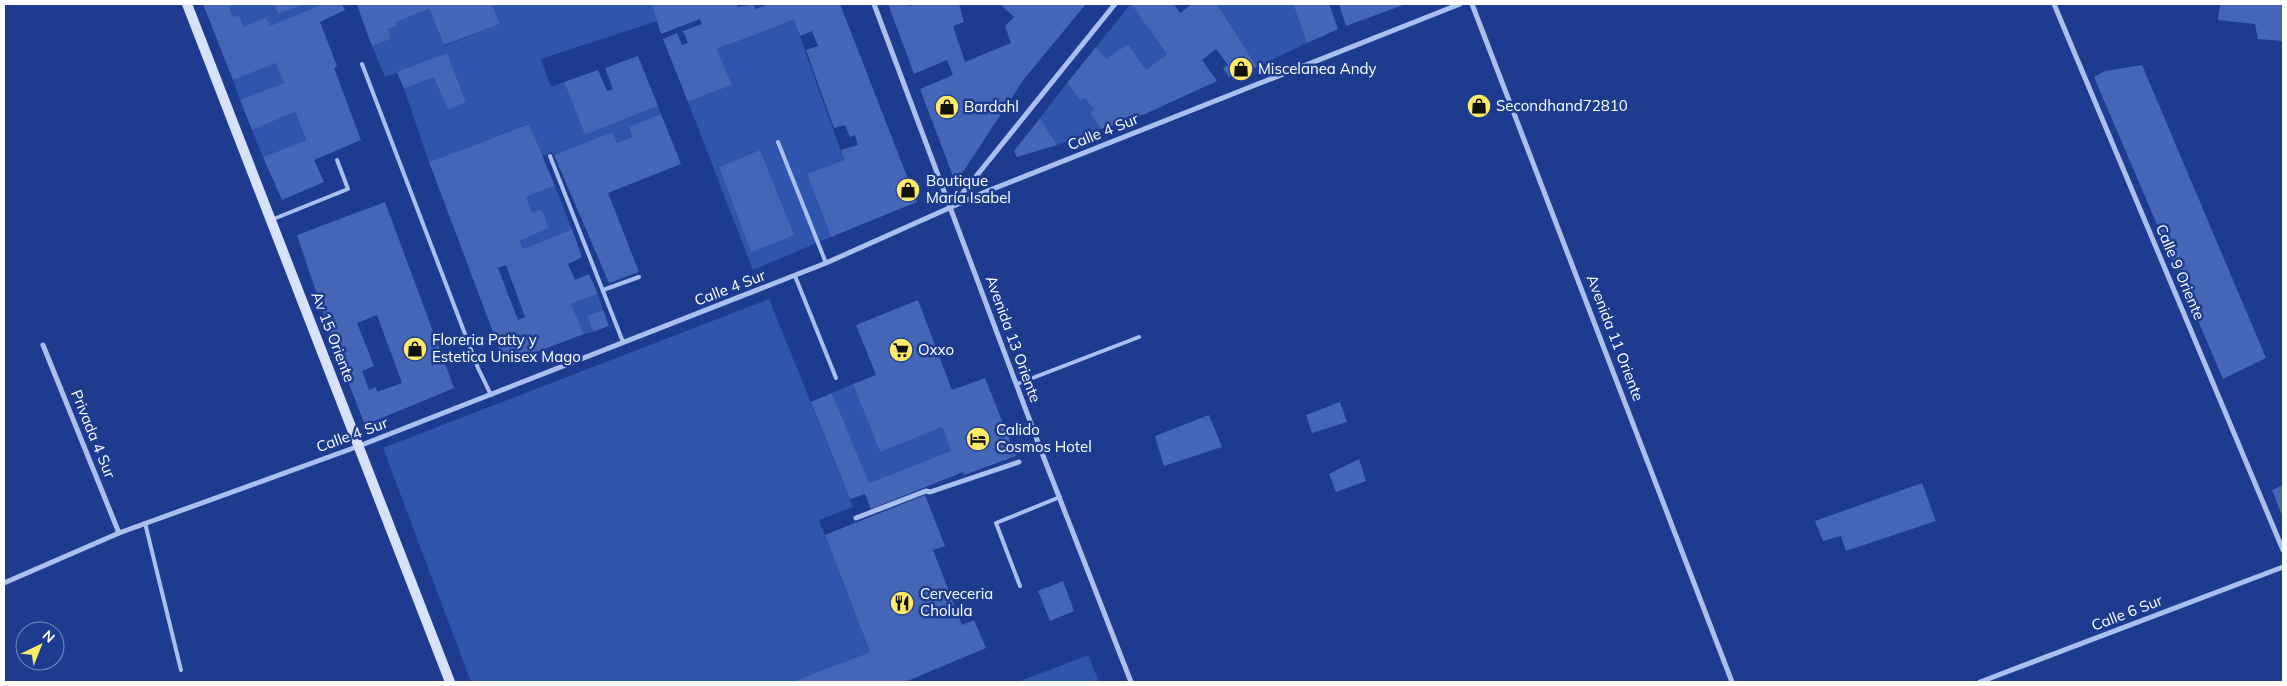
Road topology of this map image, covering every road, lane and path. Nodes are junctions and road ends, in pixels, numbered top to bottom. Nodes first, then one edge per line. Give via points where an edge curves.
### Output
1 (187, 4) edge
2 (874, 4) edge
3 (1115, 4) edge
4 (1460, 4) edge
5 (1472, 4) edge
6 (2054, 4) edge
7 (362, 64) dead end
8 (778, 142) dead end
9 (550, 156) dead end
10 (337, 160) dead end
11 (951, 208) junction
12 (271, 220) junction
13 (826, 263) junction
14 (795, 276) junction
15 (639, 277) dead end
16 (603, 290) junction
17 (1139, 337) dead end
18 (624, 342) junction
19 (43, 344) dead end
20 (836, 378) dead end
21 (1017, 384) junction
22 (491, 395) junction
23 (359, 446) junction
24 (1019, 462) dead end
25 (1060, 497) junction
26 (856, 518) dead end
27 (145, 524) junction
28 (119, 533) junction
29 (2283, 550) edge
30 (2283, 567) edge
31 (4, 583) edge
32 (1020, 586) dead end
33 (181, 670) dead end
34 (450, 682) edge
35 (1130, 682) edge
36 (1732, 682) edge
37 (1980, 682) edge

1 - 12 street, Av 15 Oriente
2 - 11 street, Avenida 13 Oriente
3 - 11 street
4 - 11 street, Calle 4 Sur
5 - 36 street, Avenida 11 Oriente
6 - 29 street, Calle 9 Oriente
7 - 22 lane
8 - 13 lane
9 - 16 lane
10 - 12 lane via 348,189
11 - 13 street, Calle 4 Sur
11 - 21 street, Avenida 13 Oriente
12 - 23 street, Av 15 Oriente
13 - 14 street, Calle 4 Sur
14 - 18 street, Calle 4 Sur
14 - 20 lane
15 - 16 lane
16 - 18 lane
17 - 21 lane
18 - 22 street, Calle 4 Sur
19 - 28 street, Privada 4 Sur
21 - 25 street, Avenida 13 Oriente
22 - 23 street, Calle 4 Sur
23 - 27 street, Calle 4 Sur
23 - 34 street, Av 15 Oriente
24 - 26 street via 926,491
25 - 32 lane via 996,523
25 - 35 street, Avenida 13 Oriente
27 - 28 street, Calle 4 Sur
27 - 33 lane
28 - 31 street, Calle 4 Sur
30 - 37 street, Calle 6 Sur

